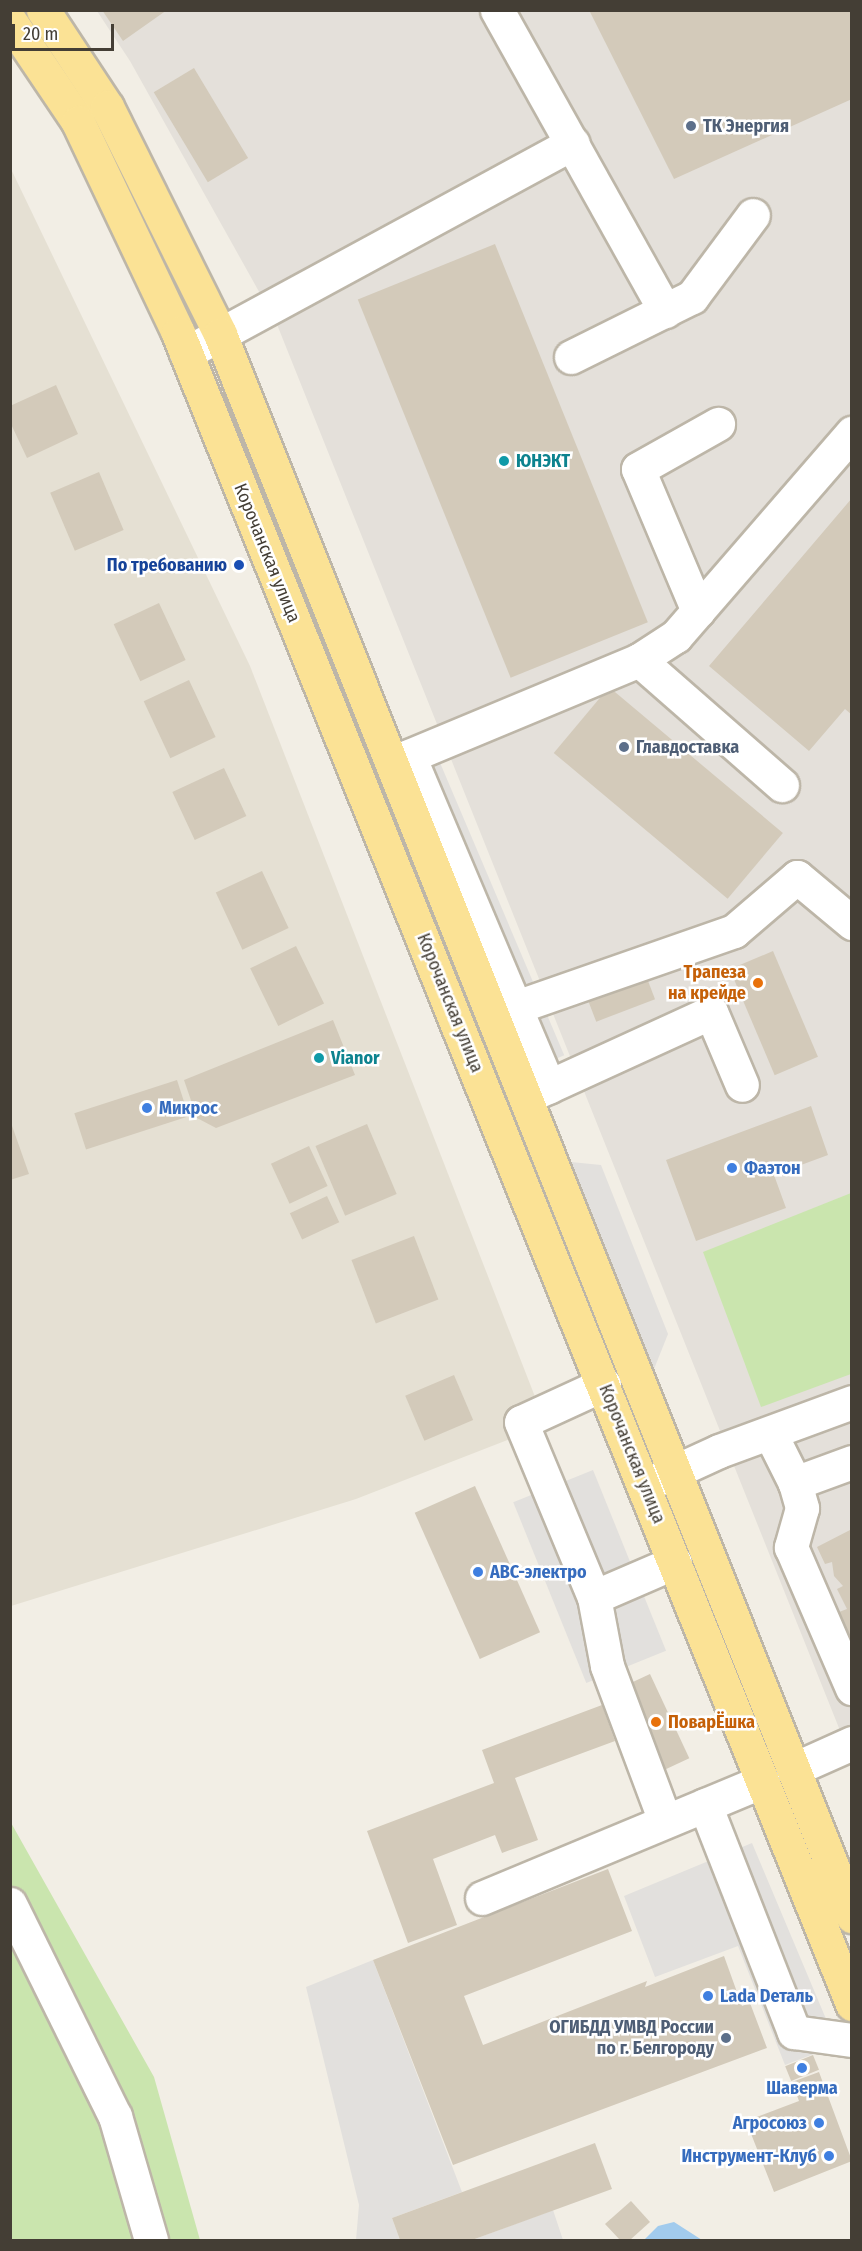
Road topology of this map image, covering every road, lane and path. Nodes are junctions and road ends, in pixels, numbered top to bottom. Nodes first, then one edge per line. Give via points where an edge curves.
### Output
1 (43, 10) edge
2 (497, 10) edge
3 (10, 21) edge
4 (573, 143) junction
5 (753, 215) dead end
6 (665, 311) junction
7 (220, 334) junction
8 (186, 353) junction
9 (571, 357) dead end
10 (718, 424) dead end
11 (852, 433) edge
12 (698, 611) junction
13 (639, 660) junction
14 (400, 760) junction
15 (782, 785) dead end
16 (852, 923) edge
17 (503, 1011) junction
18 (742, 1085) dead end
19 (537, 1092) junction
20 (604, 1384) junction
21 (852, 1402) edge
22 (770, 1433) junction
23 (852, 1462) edge
24 (675, 1471) junction
25 (795, 1483) junction
26 (645, 1485) junction
27 (675, 1562) junction
28 (594, 1597) junction
29 (852, 1688) edge
30 (852, 1743) edge
31 (794, 1769) junction
32 (763, 1781) junction
33 (705, 1805) junction
34 (665, 1821) junction
35 (482, 1898) dead end
36 (10, 1904) edge
37 (852, 1916) edge
38 (852, 2004) edge
39 (852, 2040) edge
40 (151, 2241) edge

1 - 7 main road, Корочанская улица via 107,107
2 - 4 street
3 - 8 main road, Корочанская улица via 78,123
4 - 6 street
4 - 7 street
5 - 6 street via 692,297
6 - 9 street
7 - 8 street
7 - 14 main road, Корочанская улица
8 - 20 main road, Корочанская улица
10 - 12 street via 638,469
11 - 12 street
12 - 13 street via 676,636
13 - 14 street
13 - 15 street
14 - 17 main road, Корочанская улица
16 - 17 street via 797,877 734,931
17 - 19 main road, Корочанская улица
18 - 19 street via 711,1012
19 - 24 main road, Корочанская улица
20 - 26 main road, Корочанская улица
20 - 28 street via 521,1422
21 - 22 street
22 - 24 street
22 - 25 street
23 - 25 street
24 - 26 street
24 - 31 main road, Корочанская улица
25 - 29 street via 802,1509 791,1547
26 - 27 main road, Корочанская улица
27 - 28 street
27 - 32 main road, Корочанская улица
28 - 34 street via 607,1666
30 - 31 street
31 - 37 main road, Корочанская улица
32 - 33 street
32 - 38 main road, Корочанская улица
33 - 34 street
33 - 39 street via 794,2032
34 - 35 street
36 - 40 street via 116,2116

